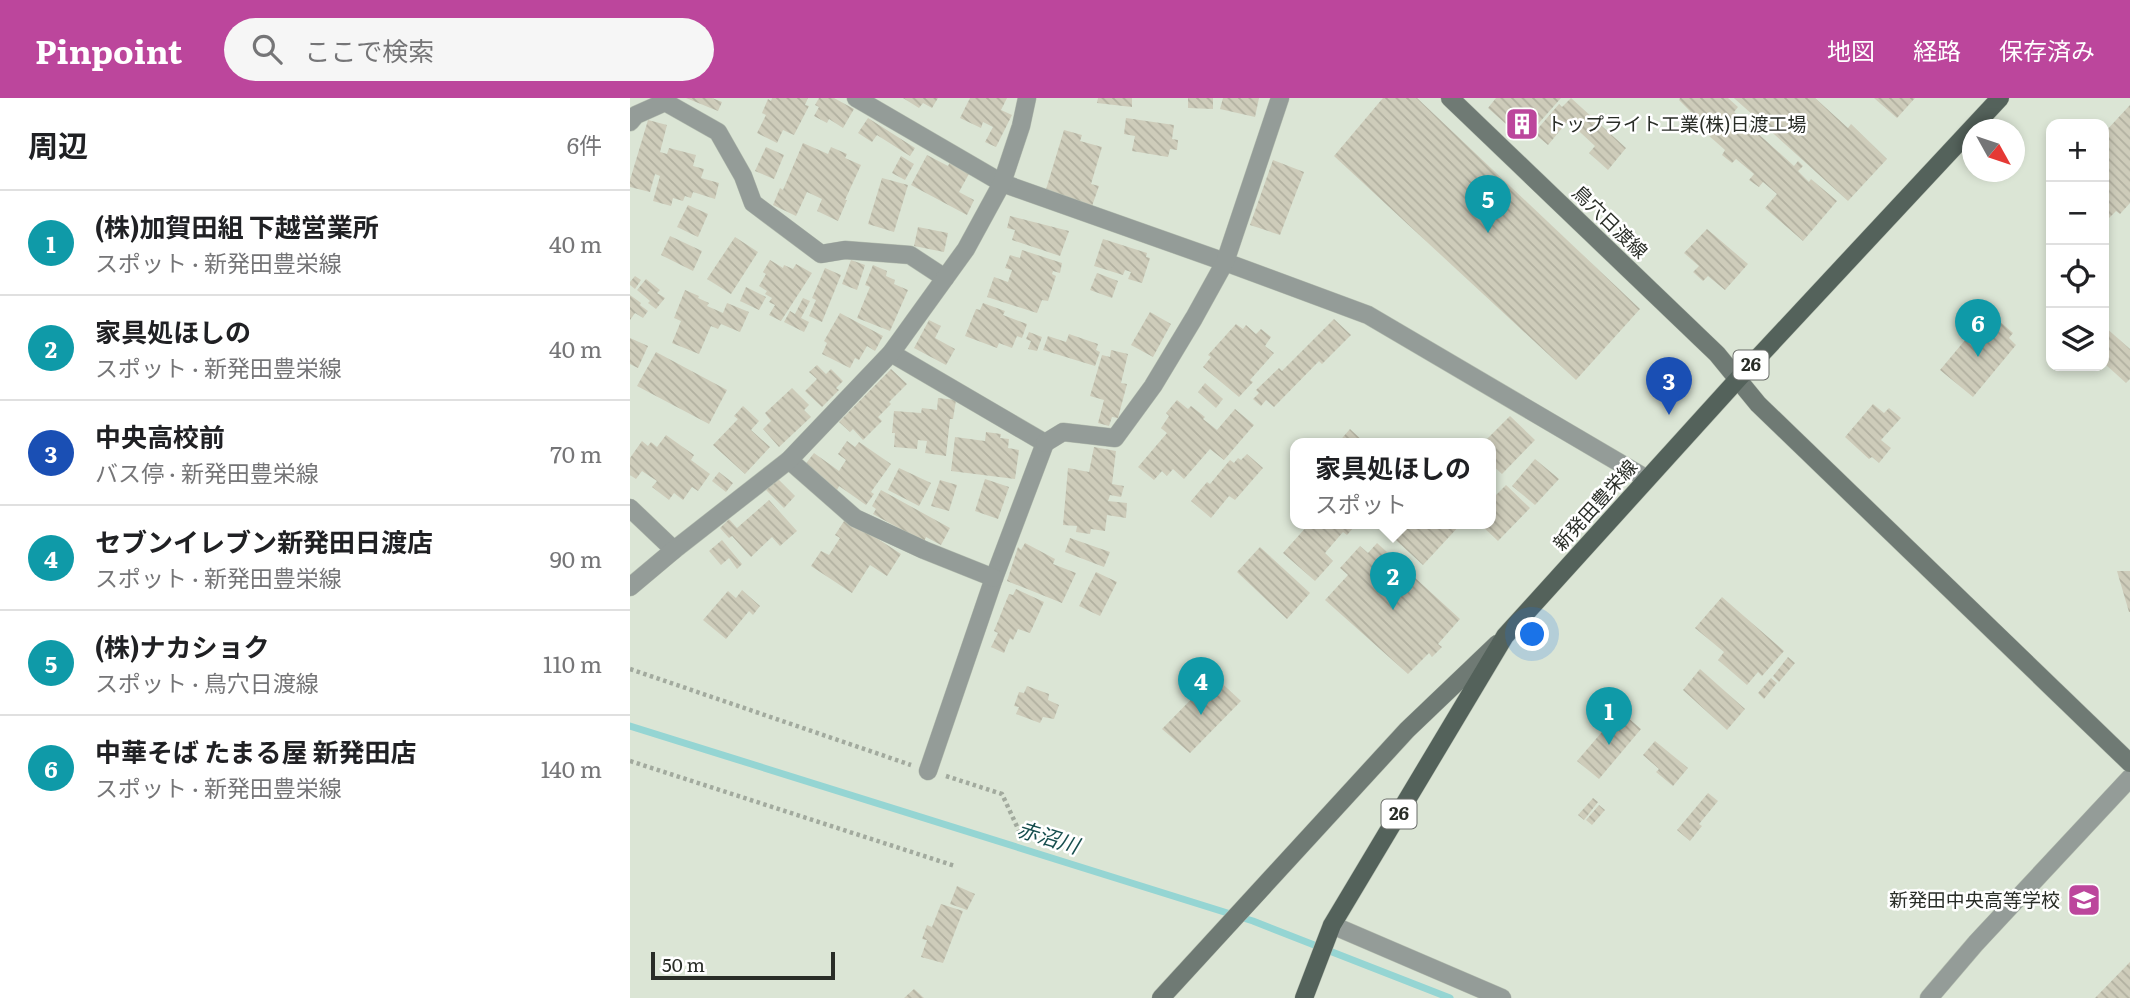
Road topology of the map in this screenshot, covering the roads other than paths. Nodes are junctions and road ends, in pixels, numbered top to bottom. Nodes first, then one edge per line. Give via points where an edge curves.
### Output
1 (856, 98) edge
2 (1027, 98) edge
3 (1280, 98) edge
4 (1450, 98) edge
5 (2000, 98) edge
6 (630, 122) edge
7 (1002, 183) junction
8 (1225, 262) junction
9 (946, 278) junction
10 (891, 353) junction
11 (1738, 379) junction
12 (1045, 443) junction
13 (789, 460) junction
14 (1647, 479) junction
15 (630, 508) edge
16 (674, 550) junction
17 (994, 578) junction
18 (630, 587) edge
19 (1504, 636) junction
20 (2130, 763) edge
21 (928, 771) road end
22 (2130, 778) edge
23 (1332, 925) junction
24 (1161, 998) edge
25 (1304, 998) edge
26 (1503, 998) edge
27 (1929, 998) edge

1 - 7 street
2 - 7 street
3 - 8 street
4 - 11 street, 鳥穴日渡線
5 - 11 main road, 新発田豊栄線 / 26
6 - 9 street via 665,102 718,132 753,203 821,254 845,250 910,255
7 - 8 street
7 - 9 street
8 - 12 street via 1160,374 1115,438 1063,432
8 - 14 street via 1368,315
9 - 10 street
10 - 12 street
10 - 13 street
11 - 14 main road, 新発田豊栄線 / 26
11 - 20 street, 鳥穴日渡線 via 1758,404
12 - 17 street
13 - 16 street
13 - 17 street via 855,518
14 - 19 main road, 新発田豊栄線 / 26
15 - 16 street
16 - 18 street
17 - 21 street
19 - 23 main road, 新発田豊栄線 / 26
19 - 24 street via 1407,730
22 - 27 street
23 - 25 main road, 新発田豊栄線 / 26
23 - 26 street

